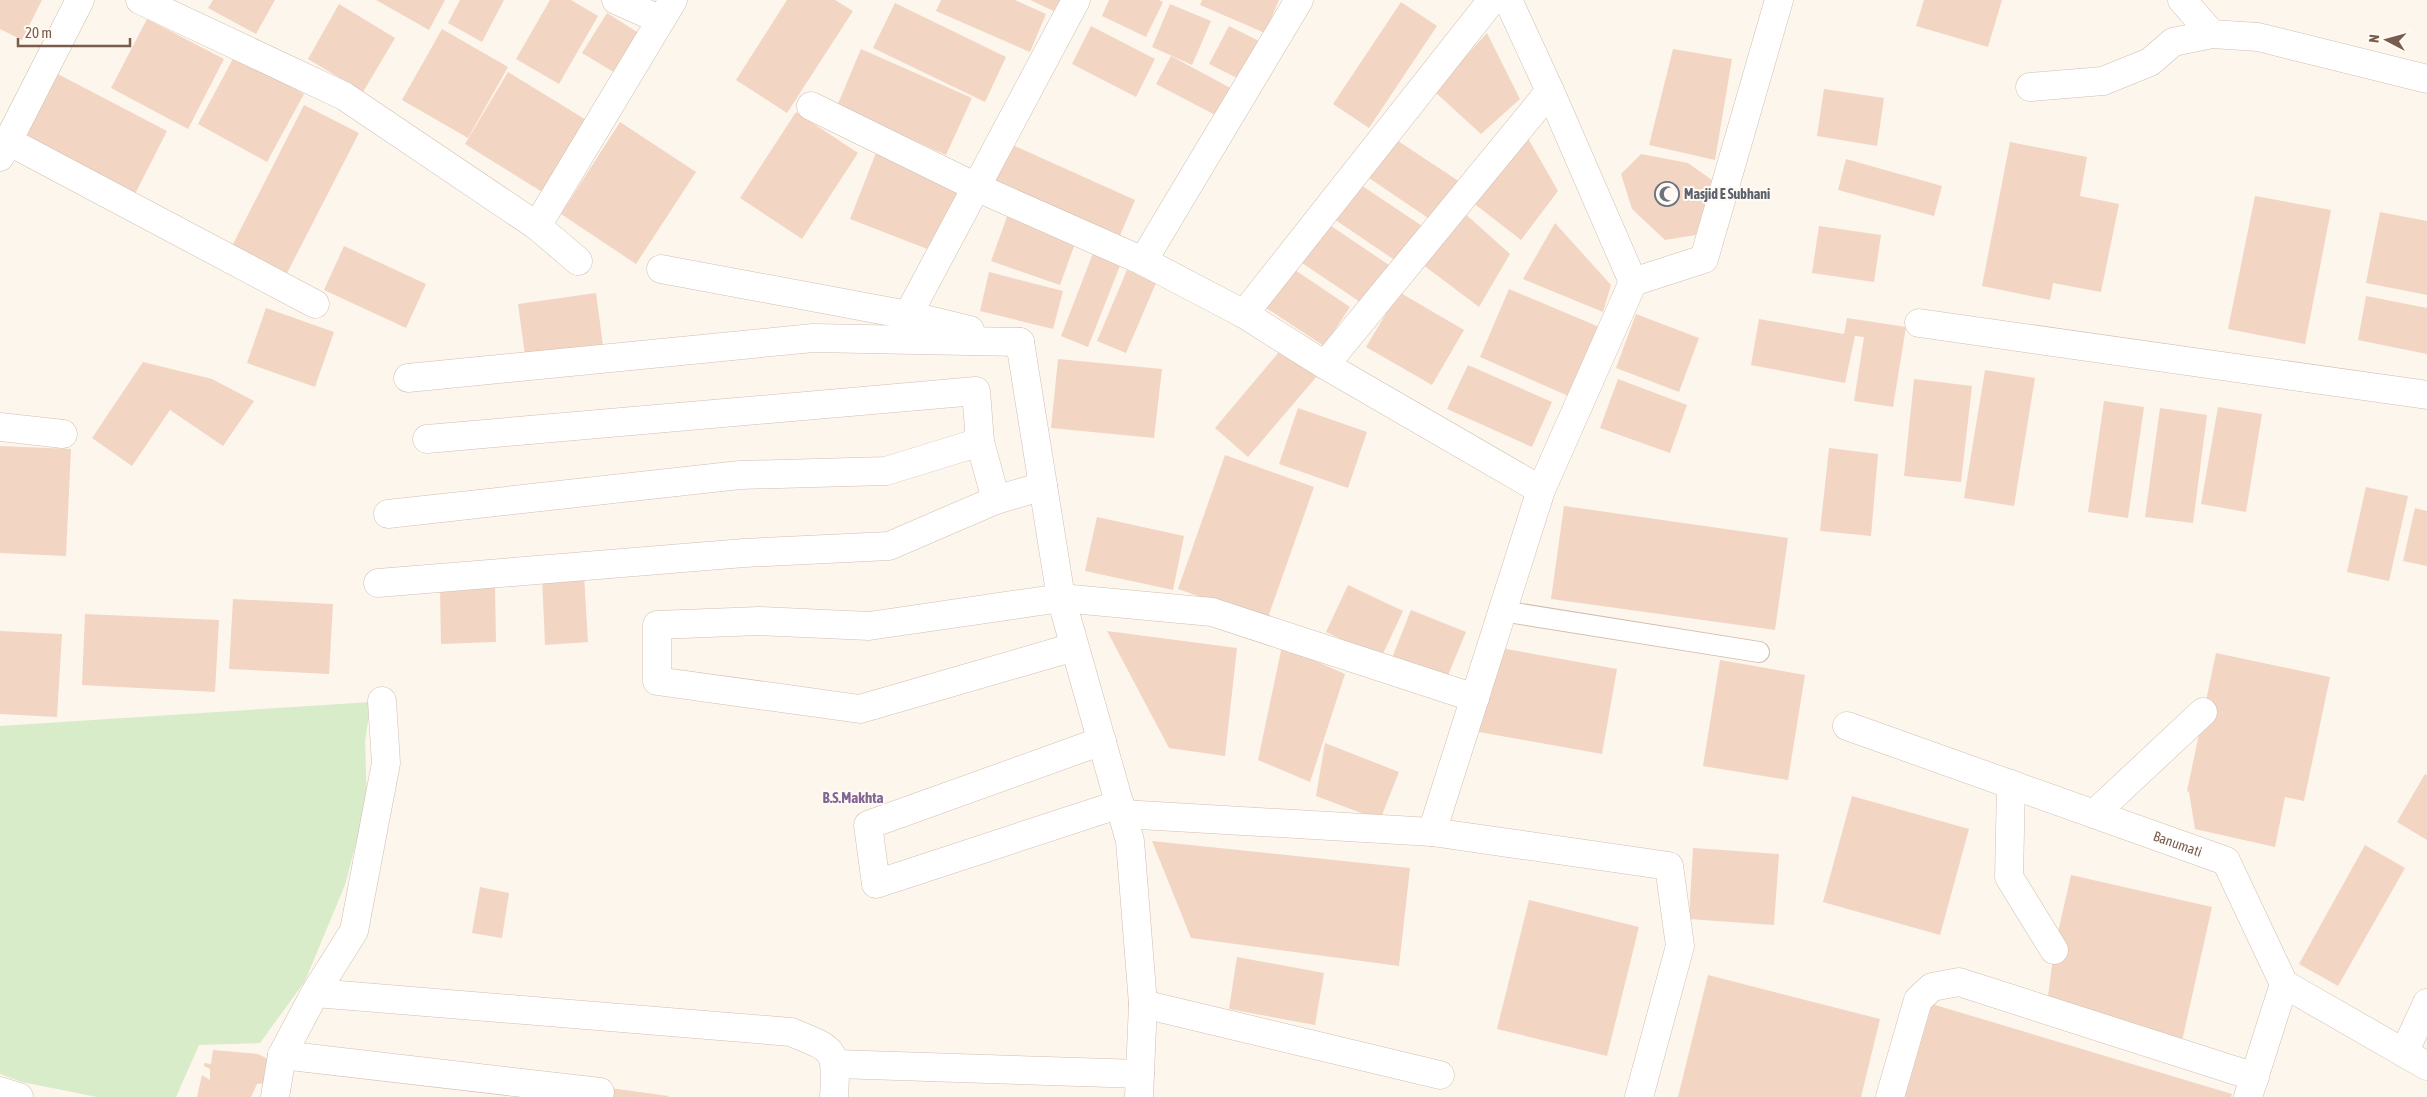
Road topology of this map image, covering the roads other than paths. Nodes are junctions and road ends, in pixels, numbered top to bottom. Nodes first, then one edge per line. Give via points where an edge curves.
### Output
1 (80, 0) edge
2 (140, 0) edge
3 (616, 0) edge
4 (1076, 0) edge
5 (1299, 0) edge
6 (1492, 0) edge
7 (1508, 0) edge
8 (1779, 0) edge
9 (2182, 0) edge
10 (667, 10) edge
11 (2212, 34) junction
12 (2427, 79) edge
13 (2030, 87) dead end
14 (1550, 91) junction
15 (811, 106) dead end
16 (4, 149) edge
17 (976, 187) junction
18 (537, 226) junction
19 (578, 261) dead end
20 (1143, 261) junction
21 (661, 269) dead end
22 (1633, 282) junction
23 (315, 304) dead end
24 (1244, 314) junction
25 (908, 315) junction
26 (1919, 323) dead end
27 (1020, 342) junction
28 (1326, 365) junction
29 (408, 378) dead end
30 (2427, 395) edge
31 (0, 426) edge
32 (63, 434) dead end
33 (428, 439) dead end
34 (980, 442) junction
35 (1043, 486) junction
36 (1541, 490) junction
37 (996, 500) junction
38 (388, 514) dead end
39 (378, 583) dead end
40 (1061, 598) junction
41 (1502, 611) junction
42 (1074, 647) junction
43 (1759, 652) dead end
44 (1475, 698) junction
45 (382, 701) dead end
46 (2203, 712) dead end
47 (1847, 726) dead end
48 (1102, 741) junction
49 (2011, 784) junction
50 (1121, 809) junction
51 (2094, 814) junction
52 (1432, 832) junction
53 (2054, 950) dead end
54 (2284, 984) junction
55 (314, 993) junction
56 (2427, 1003) edge
57 (1143, 1004) junction
58 (282, 1055) junction
59 (2416, 1060) edge
60 (836, 1064) junction
61 (1440, 1075) dead end
62 (1139, 1086) edge
63 (2252, 1087) edge
64 (0, 1091) edge
65 (600, 1092) dead end
66 (19, 1097) edge
67 (275, 1097) edge
68 (834, 1097) edge
69 (1639, 1097) edge
70 (1890, 1097) edge

1 - 16 street
2 - 18 street via 344,96
3 - 10 street
4 - 17 street
5 - 20 street
6 - 24 street
7 - 14 street
8 - 22 street via 1704,259
9 - 11 street
10 - 18 street
11 - 12 street via 2258,37
11 - 13 street via 2173,42 2150,62 2103,81
14 - 22 street
14 - 28 street
15 - 17 street
16 - 23 street
17 - 20 street
17 - 25 street
18 - 19 street
20 - 24 street
21 - 25 street
22 - 36 street
24 - 28 street
25 - 27 street
26 - 30 street
27 - 29 street via 813,338
27 - 35 street
28 - 36 street
31 - 32 street
33 - 34 street via 976,391
34 - 37 street
34 - 38 street via 886,471 740,475
35 - 37 street
35 - 40 street
36 - 41 street
37 - 39 street via 889,546 744,553
40 - 42 street
40 - 42 street via 869,626 758,621 658,625 657,681 860,709
40 - 44 street via 1212,612
41 - 43 lane
41 - 44 street
42 - 48 street
44 - 52 street
45 - 55 street via 386,763 354,931
46 - 51 street
47 - 49 street, Banumati
48 - 50 street
48 - 50 street via 868,825 876,884
49 - 51 street, Banumati
49 - 53 street via 2009,877
50 - 52 street
50 - 57 street via 1130,841
51 - 54 street, Banumati via 2226,861
52 - 69 street via 1669,866 1680,946
54 - 59 street
54 - 63 street
55 - 58 street
55 - 60 street via 791,1032 826,1047
56 - 59 street
57 - 61 street
57 - 62 street
58 - 65 street
58 - 67 street
60 - 62 street
60 - 68 street
63 - 70 street via 1959,982 1932,987 1918,1000
64 - 66 street

